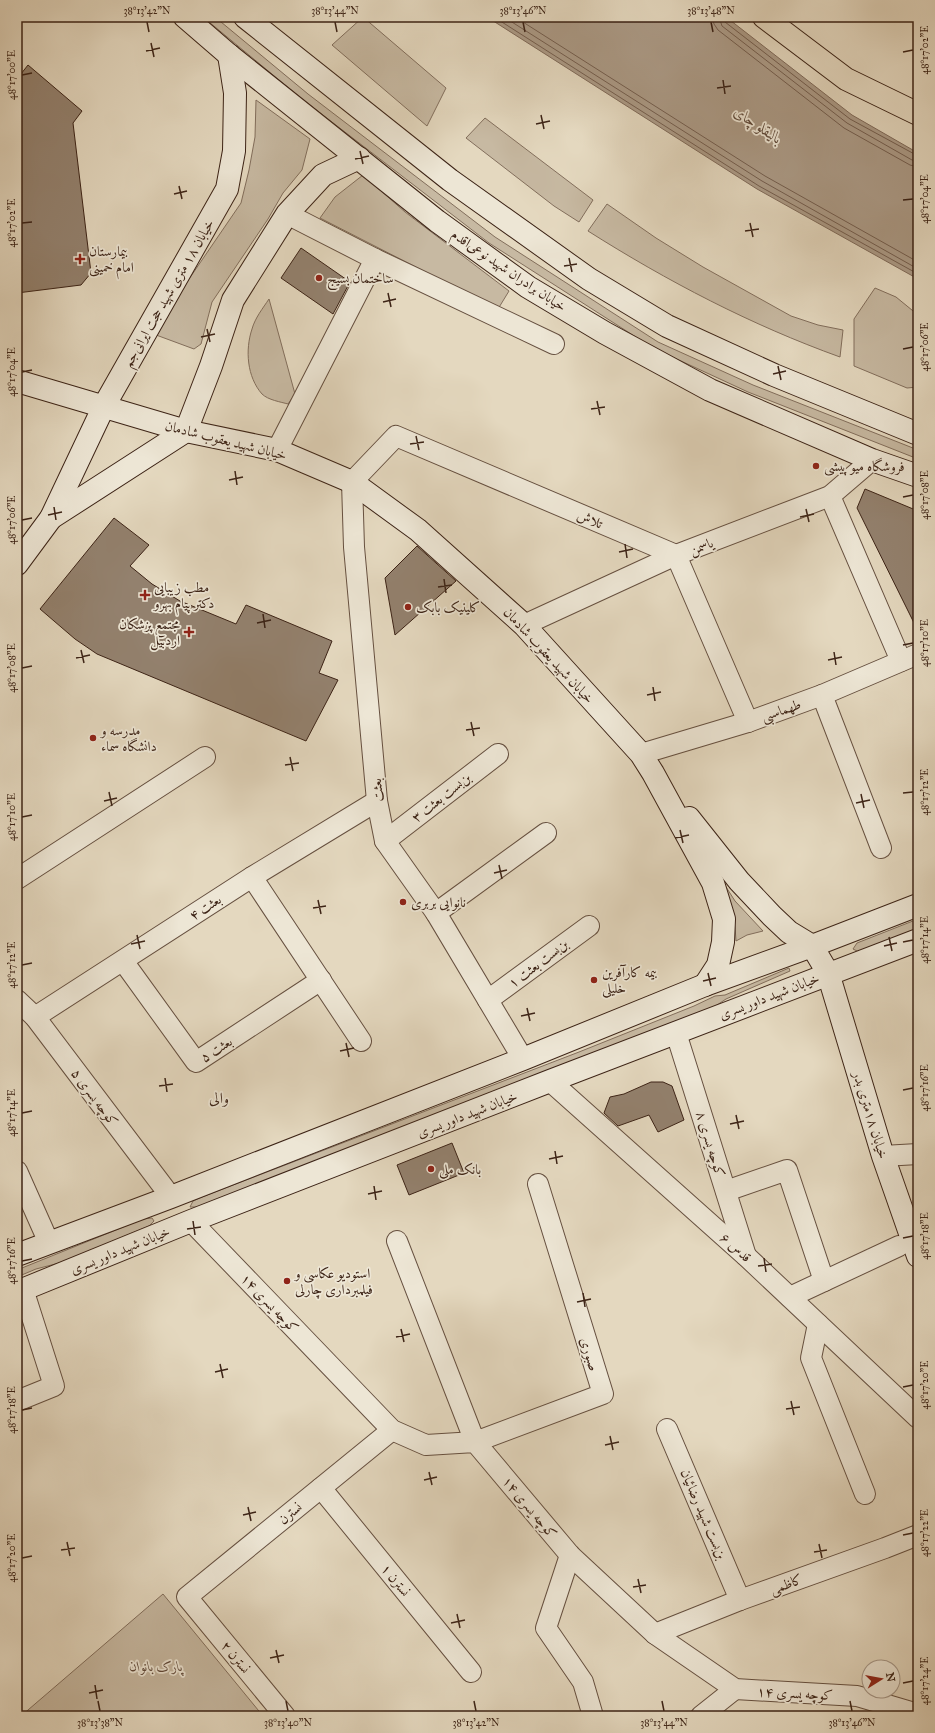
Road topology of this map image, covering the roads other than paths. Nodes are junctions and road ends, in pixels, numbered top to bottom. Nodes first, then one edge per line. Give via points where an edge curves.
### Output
1 (185, 17) edge
2 (245, 17) edge
3 (764, 17) edge
4 (229, 55) junction
5 (918, 114) edge
6 (359, 158) junction
7 (287, 214) junction
8 (376, 259) junction
9 (554, 344) dead end
10 (17, 381) edge
11 (104, 406) junction
12 (186, 431) junction
13 (918, 434) edge
14 (278, 450) junction
15 (872, 460) junction
16 (918, 476) edge
17 (352, 482) junction
18 (830, 496) junction
19 (51, 518) junction
20 (676, 555) junction
21 (17, 564) edge
22 (524, 625) junction
23 (909, 658) edge
24 (822, 695) junction
25 (748, 722) junction
26 (498, 754) dead end
27 (640, 754) junction
28 (205, 757) dead end
29 (653, 773) junction
30 (377, 801) junction
31 (546, 833) dead end
32 (385, 841) junction
33 (881, 848) dead end
34 (252, 877) junction
35 (17, 879) edge
36 (918, 904) edge
37 (436, 913) junction
38 (589, 926) dead end
39 (918, 940) edge
40 (812, 946) junction
41 (123, 960) junction
42 (828, 973) junction
43 (321, 980) junction
44 (705, 985) junction
45 (17, 1000) edge
46 (488, 1000) junction
47 (35, 1017) junction
48 (676, 1032) junction
49 (361, 1041) dead end
50 (523, 1059) junction
51 (550, 1081) junction
52 (918, 1154) edge
53 (883, 1156) junction
54 (17, 1172) edge
55 (538, 1184) dead end
56 (726, 1191) junction
57 (171, 1197) junction
58 (191, 1221) junction
59 (397, 1241) dead end
60 (49, 1243) junction
61 (908, 1251) edge
62 (17, 1255) edge
63 (746, 1256) junction
64 (824, 1281) junction
65 (20, 1290) edge
66 (790, 1297) junction
67 (818, 1324) junction
68 (17, 1401) edge
69 (918, 1418) edge
70 (667, 1429) dead end
71 (392, 1430) junction
72 (475, 1442) junction
73 (321, 1488) junction
74 (865, 1494) dead end
75 (918, 1535) edge
76 (570, 1555) junction
77 (187, 1597) joint
78 (740, 1600) junction
79 (655, 1634) junction
80 (471, 1672) dead end
81 (735, 1689) junction
82 (918, 1714) edge
83 (285, 1716) edge
84 (593, 1716) edge
85 (701, 1716) edge

1 - 4 main road, خیابان برادران شهید نوعی‌اقدم
2 - 13 main road via 450,180 589,279 667,326 774,375
3 - 5 main road via 846,79
4 - 6 main road, خیابان برادران شهید نوعی‌اقدم
4 - 11 main road, خیابان ۱۸ متری شهید حجت ایرانی‌جم via 236,93 234,151 227,189
6 - 7 main road via 323,175
6 - 15 main road, خیابان برادران شهید نوعی‌اقدم via 522,283 605,333 710,390
7 - 8 street
7 - 12 main road via 232,300 211,366
8 - 9 street
8 - 14 street
10 - 11 main road, خیابان شهید یعقوب شادمان
11 - 12 main road, خیابان شهید یعقوب شادمان
11 - 19 main road, خیابان ۱۸ متری شهید حجت ایرانی‌جم
12 - 14 main road, خیابان شهید یعقوب شادمان
12 - 19 main road, خیابان ۱۸ متری شهید حجت ایرانی‌جم
14 - 17 main road, خیابان شهید یعقوب شادمان
15 - 16 main road, خیابان برادران شهید نوعی‌اقدم
15 - 18 street, یاسمن
17 - 20 street, تلاش via 396,436
17 - 22 main road, خیابان شهید یعقوب شادمان via 418,530
17 - 30 street, بعثت via 354,547
18 - 20 street, یاسمن
18 - 23 street
19 - 21 main road, خیابان ۱۸ متری شهید حجت ایرانی‌جم
20 - 22 street, یاسمن
20 - 25 street
22 - 27 main road, خیابان شهید یعقوب شادمان
23 - 24 street, طهماسبی
24 - 25 street, طهماسبی
24 - 33 street
25 - 27 street, طهماسبی
26 - 32 street, بن‌بست بعثت ۳
27 - 29 main road, خیابان شهید یعقوب شادمان
28 - 35 street
29 - 40 main road, خیابان شهید یعقوب شادمان via 739,881 789,932
29 - 44 main road, خیابان شهید یعقوب شادمان via 712,883 724,919 718,966
30 - 32 street, بعثت
30 - 34 street, بعثت ۴
31 - 37 street
32 - 37 street, بعثت
34 - 41 street, بعثت ۴
34 - 43 street
36 - 40 main road
37 - 46 street, بعثت
38 - 46 street, بن‌بست بعثت ۱
39 - 42 main road, خیابان شهید داور یسری
40 - 42 main road, خیابان ۱۸متری بدر
40 - 44 main road
41 - 43 street, بعثت ۵ via 196,1062
41 - 47 street, بعثت ۴
42 - 48 main road, خیابان شهید داور یسری
42 - 53 main road, خیابان ۱۸متری بدر
43 - 49 street
44 - 50 main road
45 - 47 street, کوچه یسری ۵
46 - 50 street, بعثت
47 - 57 street, کوچه یسری ۵
48 - 51 main road, خیابان شهید داور یسری
48 - 56 street, کوچه یسری ۸
50 - 57 main road
51 - 58 main road, خیابان شهید داور یسری
51 - 63 street, قدس ۶
52 - 53 street
53 - 61 main road, خیابان ۱۸متری بدر
54 - 60 street
55 - 72 street, صبوری via 603,1394
56 - 63 street, کوچه یسری ۸
56 - 64 street via 787,1170
57 - 58 main road
57 - 60 main road
58 - 65 main road, خیابان شهید داور یسری
58 - 71 street, کوچه یسری ۱۴
59 - 72 street
60 - 62 main road
61 - 64 street
63 - 66 street, قدس ۶
64 - 66 street
65 - 68 street via 54,1386
66 - 67 street, قدس ۶
67 - 69 street, قدس ۶
67 - 74 street via 811,1358
70 - 78 street, بن‌بست شهید رضائیان
71 - 72 street, کوچه یسری ۱۴ via 426,1445
71 - 73 street, نسترن
72 - 76 street, کوچه یسری ۱۴
73 - 77 street, نسترن
73 - 80 street, نسترن ۱
75 - 78 street, کاظمی
76 - 79 street, کوچه یسری ۱۴
76 - 84 street via 546,1628 583,1682
77 - 83 street, نسترن ۲
78 - 79 street, کاظمی
79 - 81 street, کوچه یسری ۱۴
81 - 82 street, کوچه یسری ۱۴ via 857,1696
81 - 85 street

